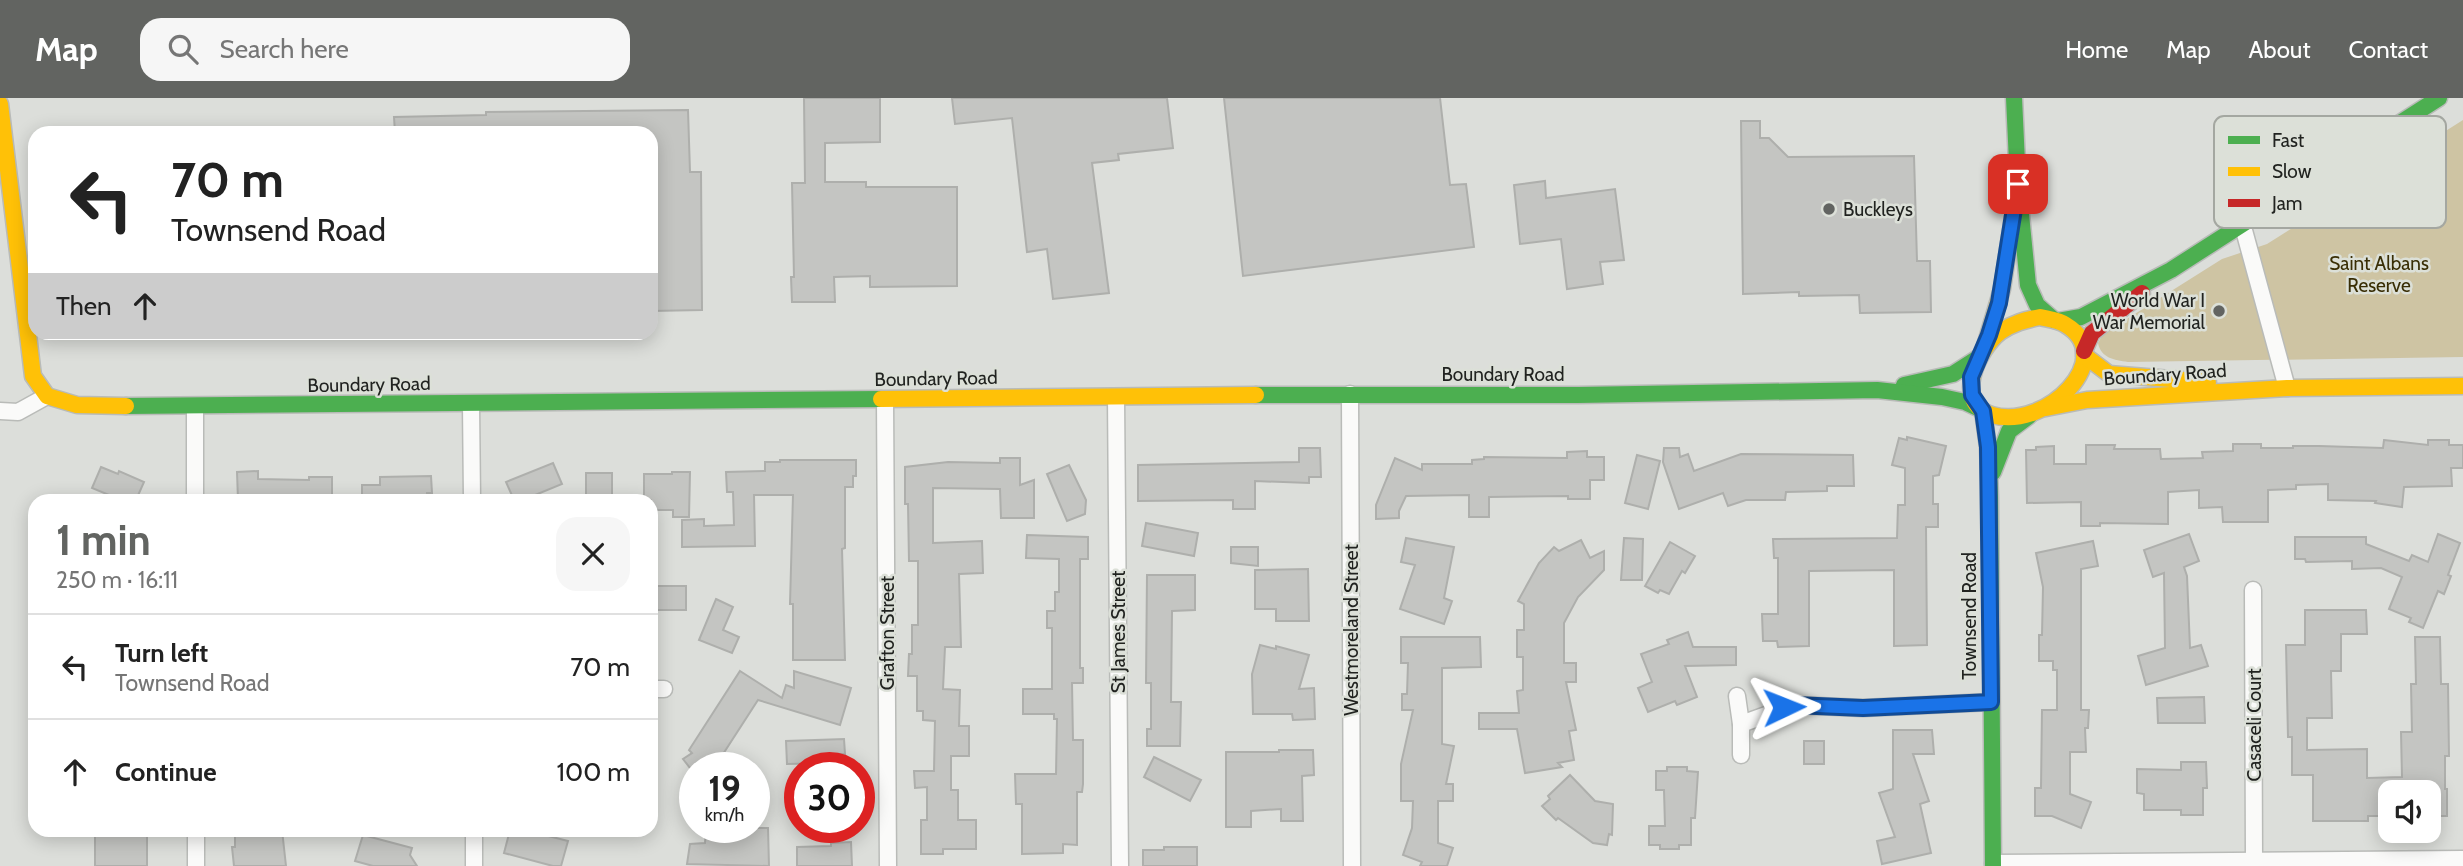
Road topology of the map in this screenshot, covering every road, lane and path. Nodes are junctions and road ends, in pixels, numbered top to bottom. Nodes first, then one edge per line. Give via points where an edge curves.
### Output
1 (2014, 98) edge
2 (2439, 98) edge
3 (0, 104) edge
4 (2411, 116) edge
5 (2018, 184) junction
6 (2234, 228) edge
7 (2243, 228) edge
8 (2171, 270) junction
9 (2056, 320) junction
10 (2084, 353) junction
11 (1981, 354) junction
12 (2463, 386) edge
13 (2287, 388) junction
14 (1877, 390) junction
15 (1350, 394) junction
16 (47, 396) junction
17 (1116, 397) junction
18 (885, 400) junction
19 (471, 404) junction
20 (195, 407) junction
21 (1982, 410) junction
22 (2040, 410) junction
23 (0, 411) edge
24 (1990, 491) junction
25 (195, 494) edge
26 (472, 494) edge
27 (2253, 590) dead end
28 (1737, 696) dead end
29 (1991, 702) junction
30 (1741, 724) junction
31 (1741, 755) dead end
32 (195, 837) edge
33 (474, 837) edge
34 (2463, 859) edge
35 (2254, 860) junction
36 (1993, 865) edge
37 (196, 866) edge
38 (474, 866) edge
39 (888, 866) edge
40 (1120, 866) edge
41 (1352, 866) edge

1 - 5 street
2 - 4 street
3 - 16 street via 27,341 33,376
5 - 9 street via 2028,285 2037,305
5 - 11 street via 2002,289
6 - 8 street
7 - 13 street
8 - 9 street via 2081,317
8 - 10 street via 2092,333
9 - 10 street via 2072,330
9 - 11 street via 2036,317 2015,322 1996,333
10 - 13 street, Boundary Road via 2109,374
10 - 22 street via 2083,368 2073,387 2062,399
11 - 14 street, Boundary Road via 1946,376
11 - 21 street via 1972,371 1971,386
12 - 13 street, Boundary Road
13 - 22 street, Boundary Road via 2087,400
14 - 15 street, Boundary Road via 1578,396
14 - 21 street, Boundary Road via 1942,397
15 - 17 street, Boundary Road
15 - 41 street, Westmoreland Street
16 - 20 street, Boundary Road via 77,405
16 - 23 street via 18,412
17 - 18 street, Boundary Road
17 - 40 street, St James Street
18 - 19 street, Boundary Road
18 - 39 street, Grafton Street
19 - 20 street, Boundary Road
19 - 26 street
20 - 25 street
21 - 22 street via 2003,418
21 - 24 street, Townsend Road
22 - 24 street, Townsend Road via 2008,432
24 - 29 street, Townsend Road
27 - 35 street, Casaceli Court
28 - 30 street
29 - 30 street via 1863,708 1794,705
29 - 36 street, Townsend Road
30 - 31 street
32 - 37 street
33 - 38 street
34 - 35 street
35 - 36 street

